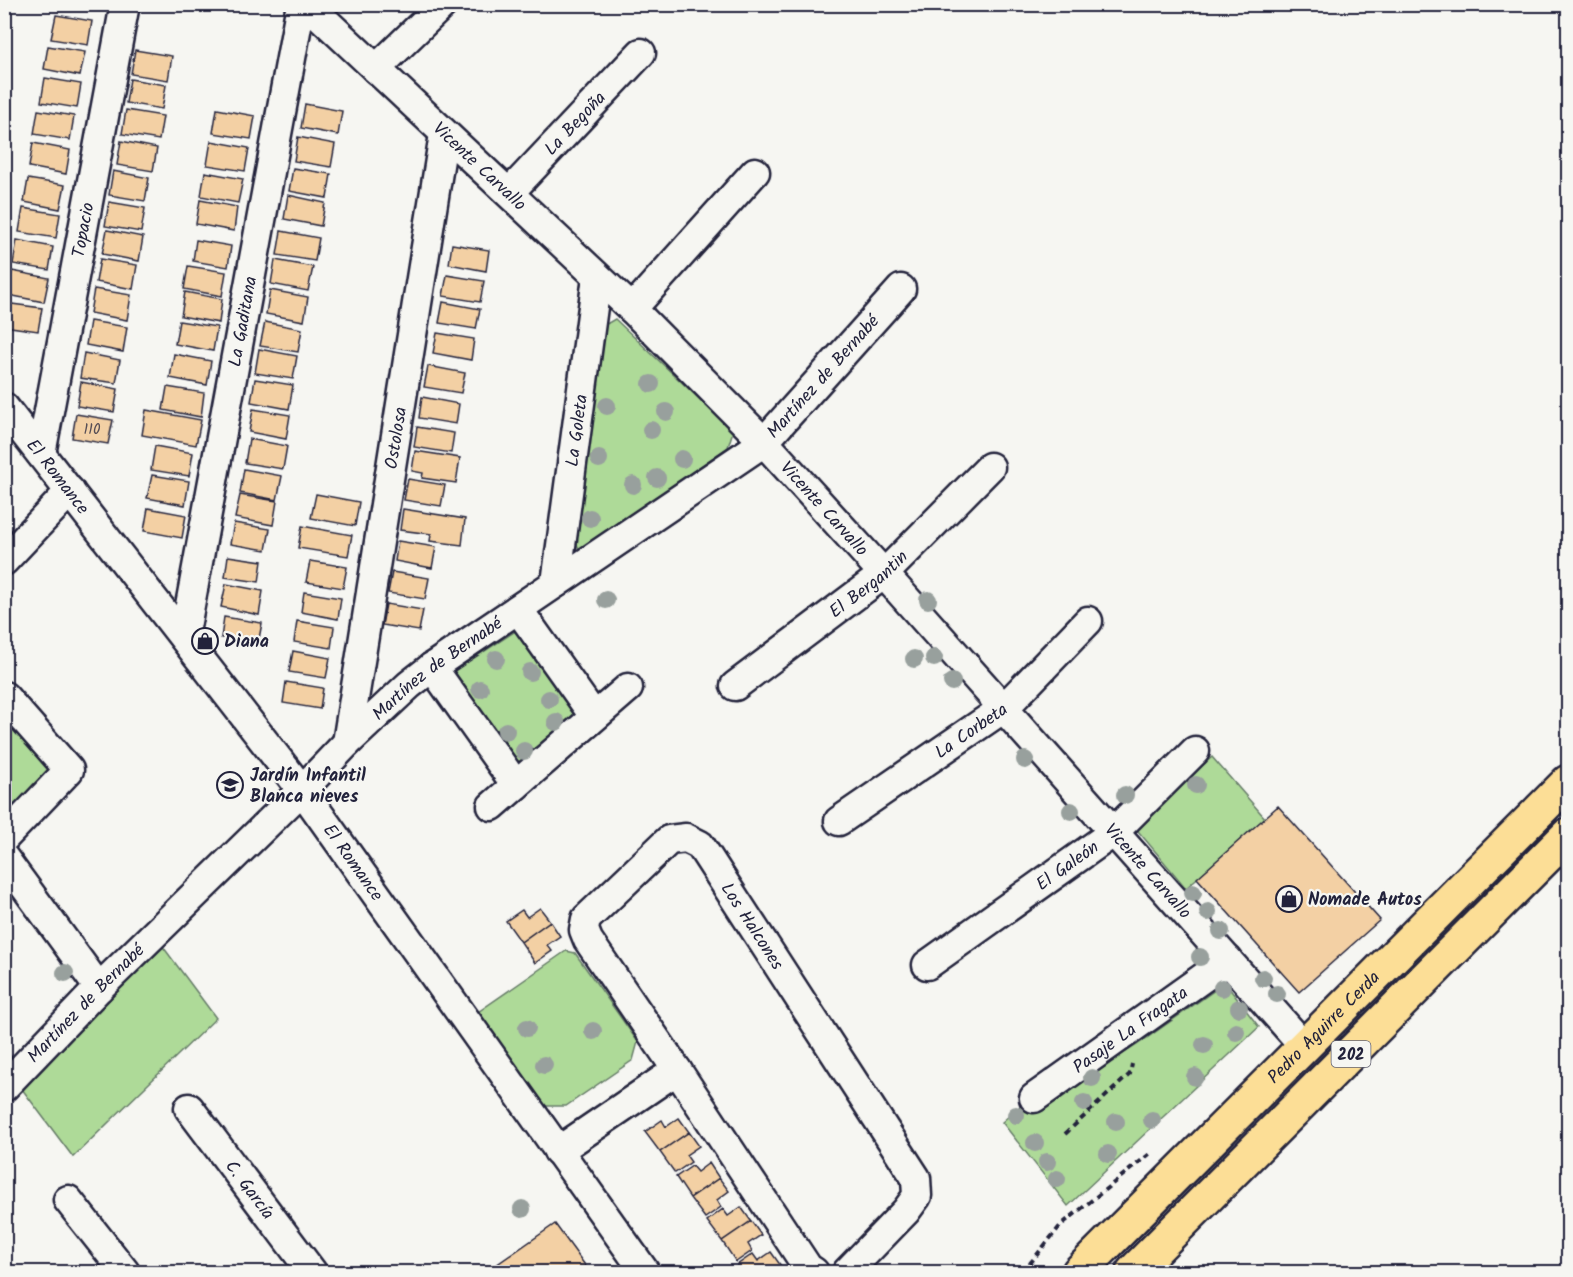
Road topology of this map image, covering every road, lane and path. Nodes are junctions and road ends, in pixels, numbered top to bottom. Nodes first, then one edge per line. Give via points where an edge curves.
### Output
1 (125, 4) edge
2 (302, 4) edge
3 (307, 4) edge
4 (443, 4) edge
5 (641, 53) dead end
6 (376, 69) junction
7 (444, 134) junction
8 (756, 172) dead end
9 (509, 194) junction
10 (597, 277) junction
11 (901, 289) dead end
12 (632, 309) junction
13 (4, 407) edge
14 (764, 442) junction
15 (41, 454) junction
16 (990, 467) dead end
17 (70, 491) junction
18 (4, 561) edge
19 (884, 574) junction
20 (556, 583) junction
21 (518, 609) junction
22 (1088, 621) dead end
23 (184, 638) junction
24 (432, 667) junction
25 (735, 686) dead end
26 (628, 688) dead end
27 (4, 696) edge
28 (1004, 708) junction
29 (594, 716) junction
30 (346, 743) junction
31 (1195, 751) dead end
32 (1569, 782) edge
33 (516, 785) junction
34 (302, 790) junction
35 (492, 806) dead end
36 (839, 821) dead end
37 (1114, 832) junction
38 (1569, 835) edge
39 (4, 838) edge
40 (4, 858) edge
41 (1228, 960) junction
42 (927, 965) dead end
43 (99, 988) junction
44 (1305, 1047) junction
45 (677, 1070) junction
46 (1130, 1074) dead end
47 (4, 1087) edge
48 (1034, 1098) dead end
49 (189, 1108) dead end
50 (1065, 1134) dead end
51 (558, 1150) junction
52 (68, 1200) dead end
53 (125, 1272) edge
54 (312, 1272) edge
55 (645, 1272) edge
56 (814, 1272) edge
57 (847, 1272) edge
58 (1079, 1272) edge
59 (1133, 1272) edge

1 - 15 street, Topacio
2 - 23 street, La Gaditana
3 - 6 street, Vicente Carvallo
4 - 6 street
5 - 9 street, La Begoña
6 - 7 street, Vicente Carvallo
7 - 9 street, Vicente Carvallo
7 - 30 street, Ostolosa
8 - 12 street
9 - 10 street, Vicente Carvallo
10 - 12 street, Vicente Carvallo
10 - 20 street, La Goleta
11 - 14 street, Martínez de Bernabé
12 - 14 street, Vicente Carvallo
13 - 15 street, El Romance
14 - 19 street, Vicente Carvallo
14 - 20 street, Martínez de Bernabé
15 - 17 street, El Romance
16 - 19 street, El Bergantin
17 - 18 street
17 - 23 street, El Romance
19 - 25 street, El Bergantin
19 - 28 street, Vicente Carvallo
20 - 21 street, Martínez de Bernabé
21 - 24 street, Martínez de Bernabé
21 - 29 street
22 - 28 street, La Corbeta
23 - 34 street, El Romance
24 - 30 street, Martínez de Bernabé
24 - 33 street
26 - 29 street
27 - 39 street via 69,770
28 - 36 street, La Corbeta
28 - 37 street, Vicente Carvallo
29 - 33 street
30 - 34 street, Martínez de Bernabé
31 - 37 street, El Galeón
32 - 44 highway, Pedro Aguirre Cerda / 202
33 - 35 street
34 - 43 street, Martínez de Bernabé
34 - 51 street, El Romance
37 - 41 street, Vicente Carvallo
37 - 42 street, El Galeón
38 - 59 highway, Pedro Aguirre Cerda / 202
40 - 43 street
41 - 44 street, Vicente Carvallo
41 - 48 street, Pasaje La Fragata
43 - 47 street, Martínez de Bernabé
44 - 58 highway, Pedro Aguirre Cerda / 202
45 - 51 street
45 - 56 street, Los Halcones
45 - 57 street, Los Halcones via 584,930 586,919 669,840 686,838 700,845 916,1178 917,1196 906,1211
46 - 50 path
49 - 54 street, C. García
51 - 55 street, El Romance
52 - 53 street

